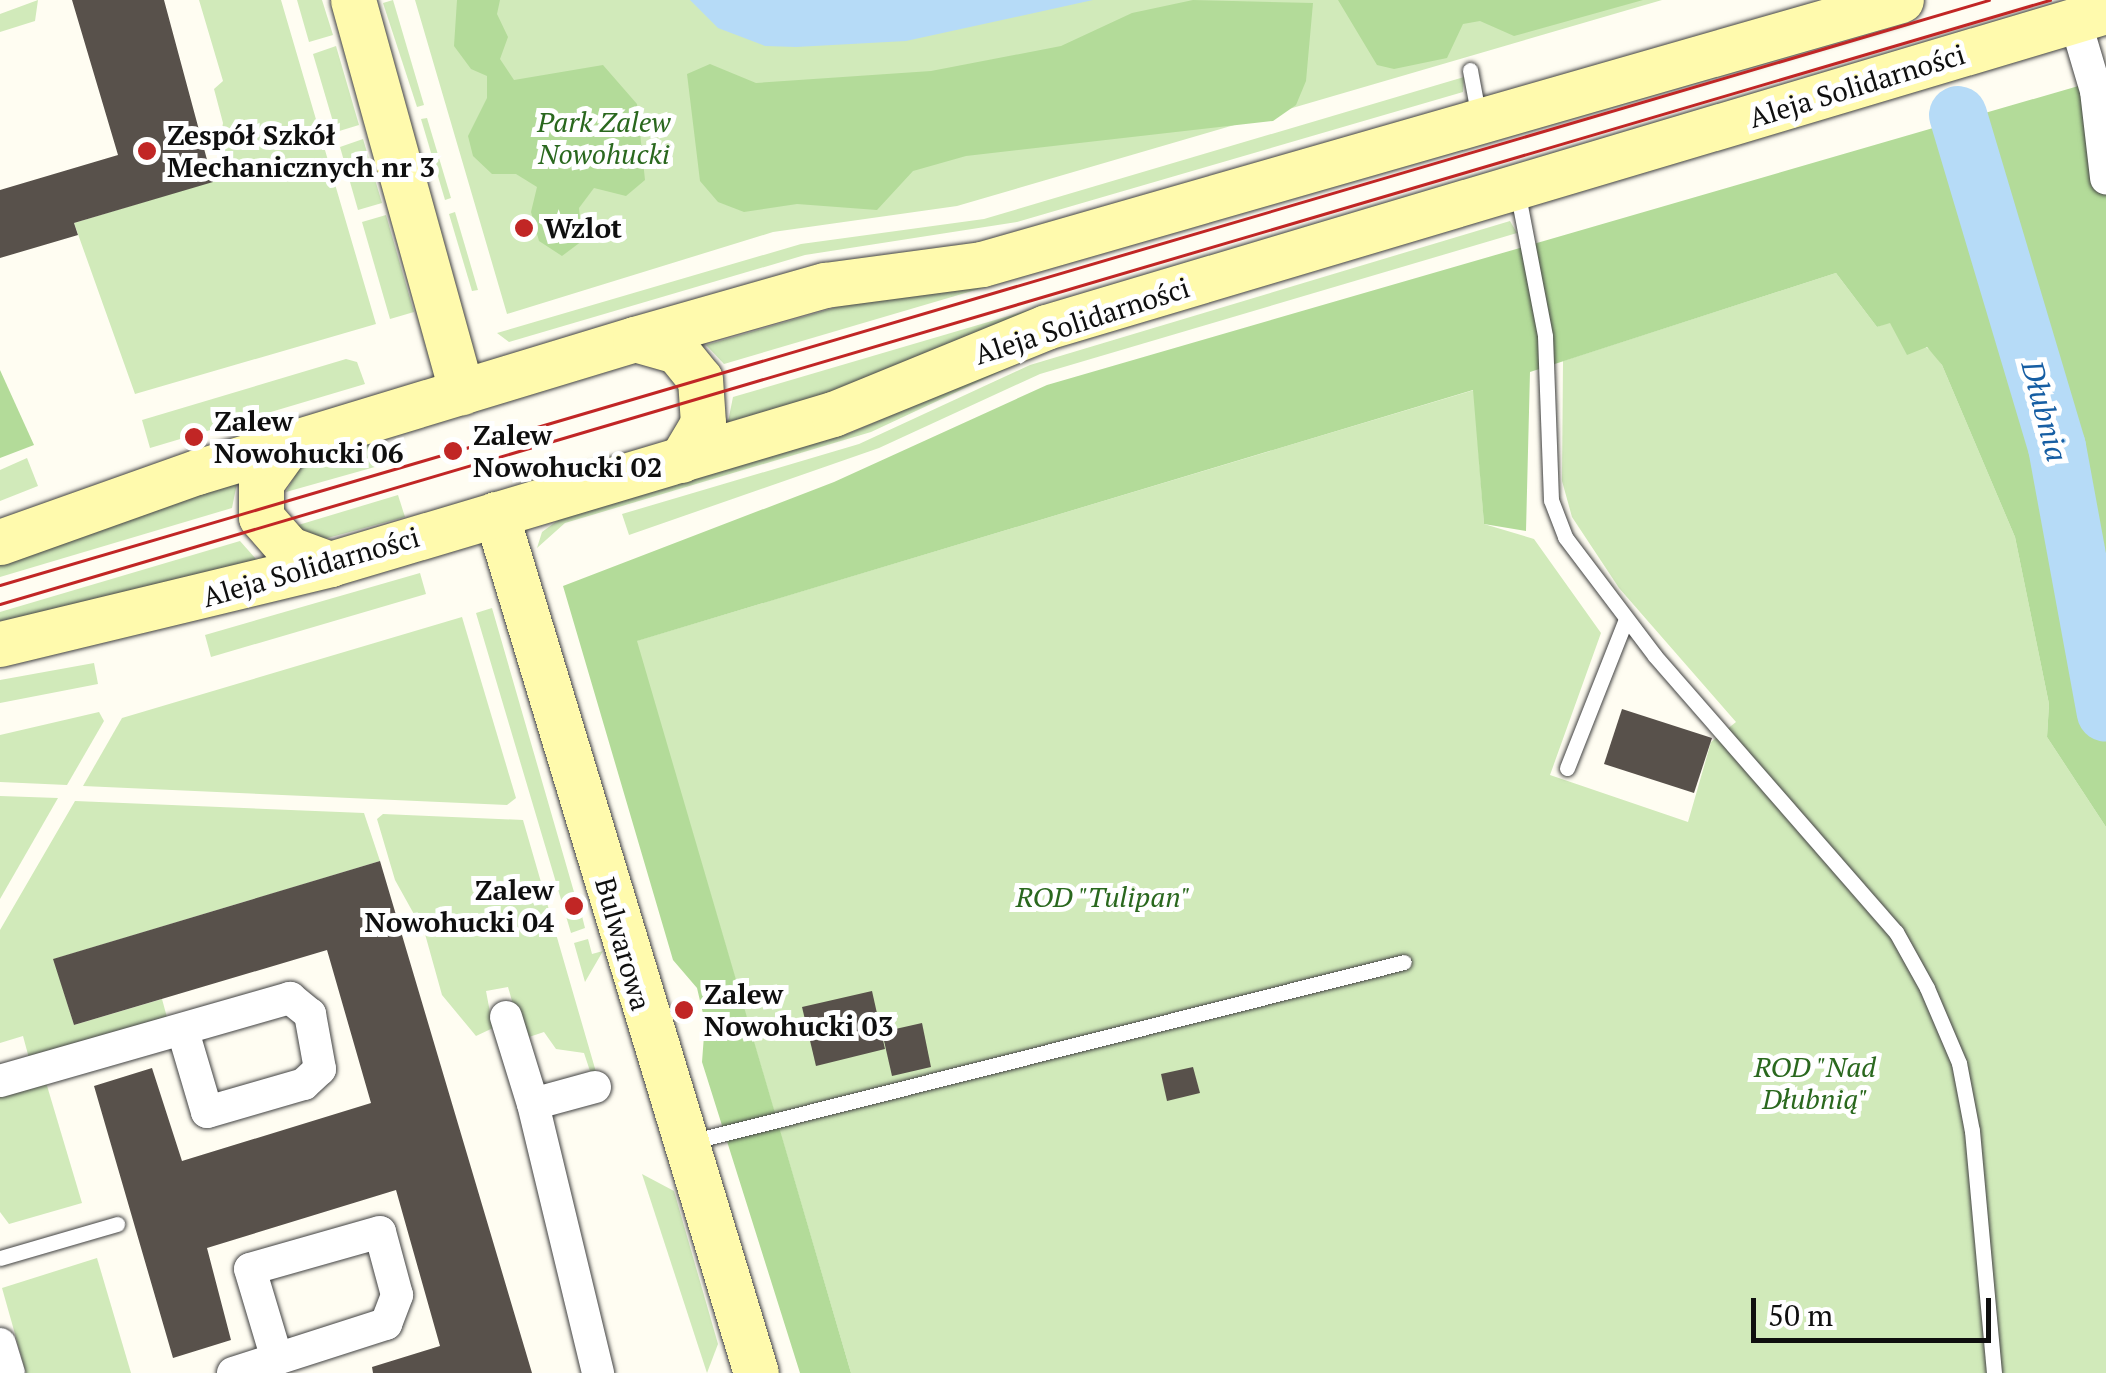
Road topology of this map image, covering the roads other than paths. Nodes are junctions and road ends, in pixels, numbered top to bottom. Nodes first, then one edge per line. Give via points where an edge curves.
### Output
1 (352, 0) edge
2 (1901, 0) edge
3 (2090, 15) edge
4 (1470, 70) dead end
5 (1480, 118) junction
6 (2106, 178) edge
7 (1517, 189) junction
8 (635, 339) junction
9 (462, 392) junction
10 (289, 444) junction
11 (681, 460) junction
12 (496, 514) junction
13 (0, 542) edge
14 (330, 564) junction
15 (1626, 619) junction
16 (0, 644) edge
17 (1567, 768) dead end
18 (1404, 962) dead end
19 (506, 1017) dead end
20 (184, 1030) dead end
21 (0, 1081) edge
22 (594, 1087) dead end
23 (533, 1104) junction
24 (684, 1143) junction
25 (117, 1224) dead end
26 (0, 1258) edge
27 (0, 1344) edge
28 (277, 1359) junction
29 (8, 1373) edge
30 (233, 1373) edge
31 (598, 1373) edge
32 (756, 1373) edge
33 (1994, 1373) edge

1 - 9 street
2 - 5 street
3 - 6 street
3 - 7 street, Aleja Solidarności
4 - 5 lane
5 - 8 street via 982,264 825,286
7 - 11 street, Aleja Solidarności via 1046,327 833,414
7 - 15 lane via 1546,336 1551,500 1565,537
8 - 9 street
8 - 11 street via 677,351 700,379 703,423
9 - 10 street
10 - 13 street
10 - 14 street via 261,482 262,517 289,548
11 - 12 street, Aleja Solidarności
12 - 14 street, Aleja Solidarności
12 - 24 street, Bulwarowa
14 - 16 street, Aleja Solidarności
15 - 17 lane
15 - 33 lane via 1852,877 1896,932 1927,988 1959,1063 1972,1131
18 - 24 lane
19 - 23 street
20 - 21 street
22 - 23 street
23 - 31 street
24 - 32 street, Bulwarowa
25 - 26 lane
27 - 29 street
28 - 28 street via 391,1318 396,1286 380,1232 250,1269
28 - 30 street

